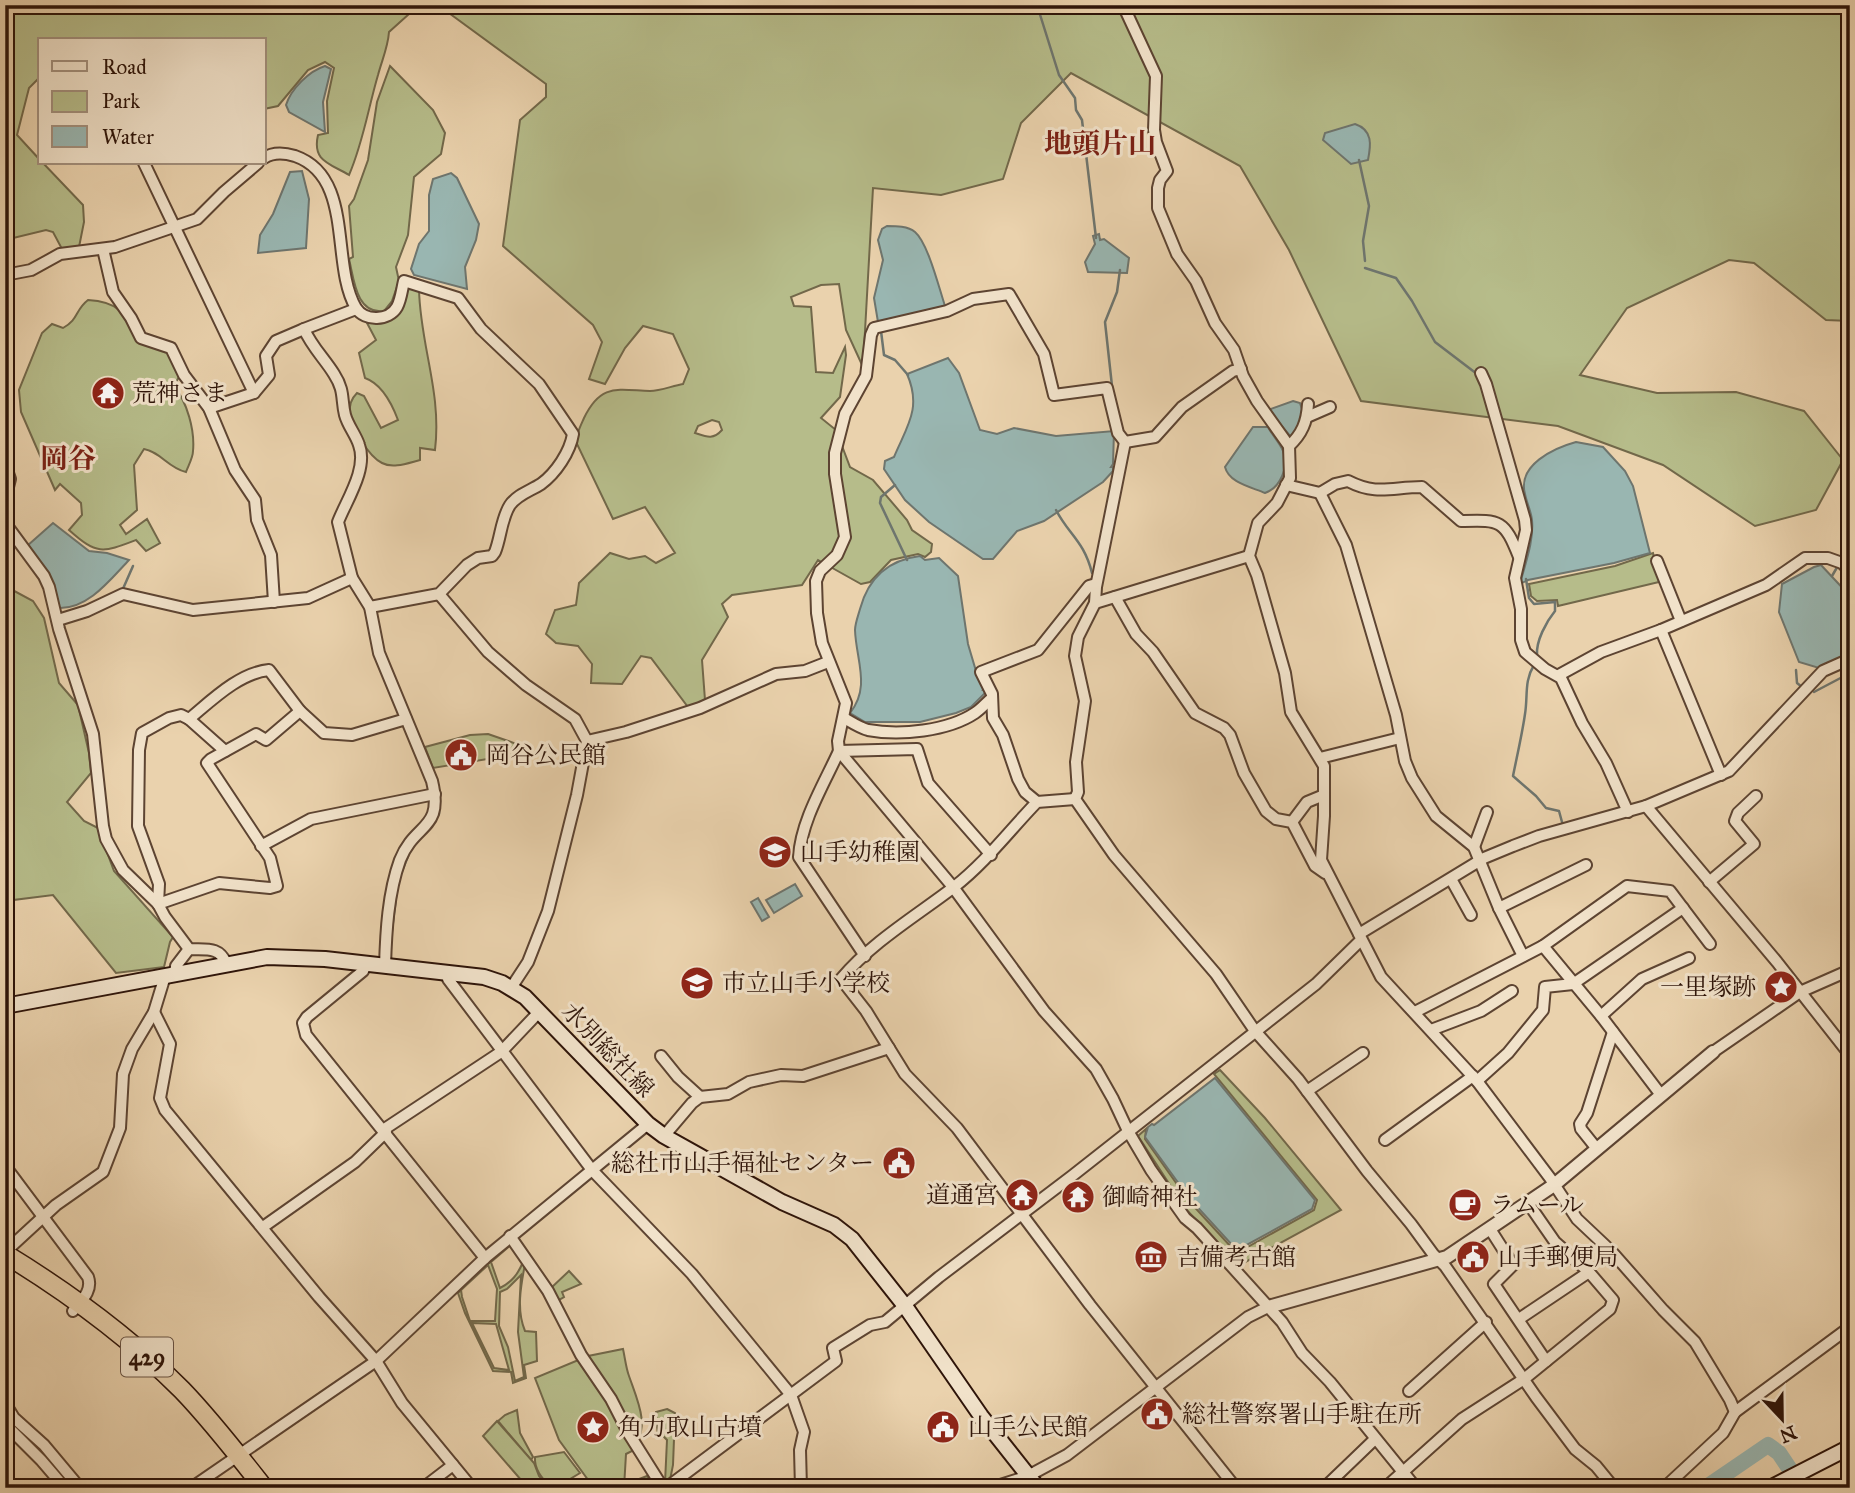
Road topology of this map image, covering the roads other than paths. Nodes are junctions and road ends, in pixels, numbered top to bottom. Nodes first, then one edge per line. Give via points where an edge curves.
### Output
1 (1123, 5) edge
2 (266, 157) edge
3 (145, 164) edge
4 (257, 164) edge
5 (177, 227) junction
6 (103, 248) junction
7 (5, 275) edge
8 (356, 309) junction
9 (304, 330) junction
10 (1241, 369) junction
11 (1480, 373) dead end
12 (254, 393) junction
13 (1308, 404) dead end
14 (1330, 407) dead end
15 (209, 408) junction
16 (1307, 416) junction
17 (1125, 442) junction
18 (1289, 446) junction
19 (5, 464) edge
20 (1286, 485) junction
21 (1320, 493) junction
22 (5, 499) edge
23 (5, 523) edge
24 (1249, 555) junction
25 (1519, 557) junction
26 (1657, 561) dead end
27 (1844, 565) edge
28 (352, 576) junction
29 (1096, 584) junction
30 (439, 594) junction
31 (1115, 597) junction
32 (274, 602) junction
33 (1096, 603) junction
34 (370, 607) junction
35 (58, 620) junction
36 (1681, 621) junction
37 (1661, 630) junction
38 (1850, 659) edge
39 (828, 662) junction
40 (1559, 675) junction
41 (992, 698) junction
42 (300, 711) junction
43 (844, 718) junction
44 (190, 719) junction
45 (406, 719) junction
46 (1400, 738) junction
47 (587, 741) junction
48 (225, 751) junction
49 (839, 751) junction
50 (1320, 758) junction
51 (1721, 775) junction
52 (435, 794) junction
53 (1324, 795) junction
54 (1756, 796) dead end
55 (1075, 799) junction
56 (1037, 802) junction
57 (1646, 806) junction
58 (1487, 812) dead end
59 (1628, 812) junction
60 (1292, 822) junction
61 (261, 846) junction
62 (1474, 847) junction
63 (991, 855) junction
64 (1479, 862) junction
65 (1586, 865) dead end
66 (1327, 874) junction
67 (1451, 879) junction
68 (1709, 882) junction
69 (953, 887) junction
70 (158, 904) junction
71 (1499, 908) junction
72 (1683, 908) junction
73 (1471, 915) dead end
74 (1360, 937) junction
75 (1710, 944) dead end
76 (1542, 946) junction
77 (189, 949) junction
78 (864, 956) junction
79 (1523, 956) junction
80 (1689, 958) dead end
81 (226, 964) junction
82 (366, 964) junction
83 (385, 966) junction
84 (1850, 970) edge
85 (447, 974) junction
86 (170, 975) junction
87 (1573, 984) junction
88 (511, 988) junction
89 (1512, 991) dead end
90 (1800, 992) junction
91 (5, 1006) edge
92 (154, 1012) junction
93 (538, 1012) junction
94 (1415, 1012) junction
95 (1601, 1016) junction
96 (1431, 1030) junction
97 (1255, 1031) junction
98 (1613, 1032) junction
99 (889, 1048) junction
100 (501, 1052) junction
101 (1713, 1052) joint
102 (1363, 1053) dead end
103 (1850, 1055) edge
104 (661, 1056) dead end
105 (1475, 1078) junction
106 (1307, 1091) junction
107 (1661, 1096) junction
108 (700, 1097) junction
109 (648, 1124) junction
110 (384, 1131) junction
111 (1128, 1131) junction
112 (664, 1136) junction
113 (1385, 1140) dead end
114 (1597, 1149) junction
115 (5, 1166) edge
116 (592, 1170) junction
117 (1554, 1185) junction
118 (1528, 1203) junction
119 (1021, 1214) junction
120 (42, 1218) junction
121 (263, 1227) junction
122 (1490, 1229) junction
123 (510, 1236) junction
124 (5, 1253) edge
125 (485, 1258) junction
126 (1439, 1261) junction
127 (5, 1266) edge
128 (1589, 1272) junction
129 (905, 1306) junction
130 (77, 1307) junction
131 (1268, 1307) junction
132 (1519, 1319) junction
133 (1486, 1322) junction
134 (1850, 1327) edge
135 (376, 1361) junction
136 (1546, 1361) junction
137 (1524, 1379) junction
138 (1156, 1388) junction
139 (1409, 1391) dead end
140 (791, 1395) junction
141 (5, 1403) edge
142 (1735, 1412) junction
143 (5, 1424) edge
144 (1375, 1439) junction
145 (1850, 1447) edge
146 (234, 1459) junction
147 (453, 1465) junction
148 (1403, 1472) junction
149 (1028, 1476) junction
150 (65, 1488) edge
151 (80, 1488) edge
152 (191, 1488) edge
153 (250, 1488) edge
154 (264, 1488) edge
155 (423, 1488) edge
156 (472, 1488) edge
157 (664, 1488) edge
158 (801, 1488) edge
159 (991, 1488) edge
160 (1038, 1488) edge
161 (1236, 1488) edge
162 (1324, 1488) edge
163 (1385, 1488) edge
164 (1416, 1488) edge
165 (1614, 1488) edge
166 (1664, 1488) edge
167 (1770, 1488) edge

1 - 10 street via 1156,76 1154,130 1167,171 1158,188 1158,208 1177,254
2 - 8 street via 292,155 321,176 339,218 341,255
3 - 5 street
4 - 5 street via 197,219
5 - 6 street
5 - 12 street
6 - 7 street via 60,254 31,270
6 - 15 street via 113,292 141,338 171,348
8 - 9 street
8 - 30 street via 370,317 388,315 397,308 404,281 458,298 481,329 539,384 571,430 572,440 555,469 510,505 492,556 467,565
9 - 12 street via 276,341 266,356 269,375
9 - 28 street via 341,387 346,418 360,446 352,496 338,522
10 - 17 street via 1182,407 1155,437
10 - 18 street
11 - 25 street via 1525,520
12 - 15 street
13 - 16 street
14 - 16 street
15 - 32 street via 235,470 255,500 257,520 271,555
16 - 18 street
17 - 29 street
17 - 39 street via 1118,433 1107,388 1054,395 1044,354 1009,293 874,328 866,376 845,414 835,453 845,537 816,581
18 - 20 street
19 - 22 street via 10,472
20 - 21 street
20 - 24 street via 1258,523
21 - 25 street via 1348,481 1376,491 1422,486 1461,521 1493,520 1503,526
21 - 46 street via 1346,545
23 - 35 street via 44,576
24 - 31 street
24 - 50 street via 1285,673 1291,712
25 - 40 street via 1515,578 1525,652
26 - 36 street
27 - 36 street via 1828,558 1805,558 1766,585
28 - 32 street via 308,598
28 - 34 street
29 - 33 street
29 - 41 street via 1089,586 1038,650 981,673
30 - 34 street
30 - 47 street via 496,659 575,719
31 - 33 street
31 - 60 street via 1129,625 1195,713 1224,727 1230,735 1244,773 1266,811
32 - 35 street via 193,610 123,594
33 - 55 street via 1078,637 1075,656 1085,701
34 - 45 street via 380,653
35 - 70 street via 93,734 106,839 123,870
36 - 37 street
37 - 40 street via 1601,652
37 - 51 street
38 - 51 street via 1823,671 1745,756
39 - 43 street via 845,696
39 - 47 street via 805,671 776,674 700,708
40 - 59 street
41 - 43 street via 974,713 941,727 866,729
41 - 56 street via 993,718 1018,779
42 - 44 street via 269,670 249,676 215,697
42 - 45 street via 324,733 352,735
42 - 48 street via 266,740 256,734
43 - 49 street
44 - 48 street
44 - 70 street via 181,715 142,733 139,750 138,826 159,884
45 - 52 street
46 - 50 street
46 - 62 street via 1422,796 1436,816
47 - 88 street via 548,911 528,962
48 - 61 street via 207,763
49 - 63 street via 917,749 928,783
49 - 69 street
49 - 78 street via 808,821 799,857
50 - 53 street
51 - 57 street
52 - 61 street via 311,819
52 - 83 street via 434,815 412,838 400,861
53 - 60 street via 1307,802
53 - 66 street via 1321,860
54 - 68 street via 1735,821 1754,844
55 - 56 street
55 - 97 street via 1114,855 1216,974
56 - 63 street
57 - 59 street
57 - 68 street
58 - 62 street
59 - 64 street via 1539,836
60 - 66 street via 1315,866
61 - 70 street via 270,858 275,888 219,883
62 - 64 street
63 - 69 street
64 - 67 street
64 - 71 street
65 - 71 street
66 - 74 street
67 - 73 street
67 - 74 street
68 - 90 street
69 - 78 street
69 - 111 street via 1044,1011 1096,1069
70 - 77 street
71 - 79 street
72 - 75 street
72 - 76 street via 1670,891 1627,886
72 - 87 street
74 - 94 street via 1381,977
74 - 97 street via 1316,984
76 - 79 street
76 - 87 street
77 - 81 street via 216,951
77 - 86 street
78 - 99 street via 841,979
79 - 94 street
80 - 95 street via 1643,979
81 - 82 main road, 水別総社線 via 284,957
81 - 86 main road, 水別総社線
82 - 83 main road, 水別総社線
82 - 110 street via 307,1017 303,1028
83 - 85 main road, 水別総社線
84 - 90 street
85 - 88 main road, 水別総社線 via 484,978
85 - 100 street
86 - 91 main road, 水別総社線
86 - 92 street
87 - 95 street
87 - 105 street via 1545,987 1543,1010 1508,1053
88 - 93 main road, 水別総社線
89 - 96 street via 1480,1011
90 - 101 street
90 - 103 street
92 - 120 street via 132,1049 124,1074 120,1128 103,1172
92 - 121 street via 170,1044 162,1105
93 - 100 street
93 - 109 main road, 水別総社線
94 - 96 street
95 - 98 street
96 - 105 street
97 - 106 street
97 - 111 street
98 - 107 street
98 - 114 street via 1580,1124
99 - 108 street via 803,1076 781,1075 749,1082 728,1094
99 - 119 street via 905,1074 957,1128
100 - 110 street
100 - 116 street
101 - 107 street
102 - 106 street
104 - 108 street
105 - 113 street
105 - 117 street
106 - 126 street
107 - 114 street
108 - 112 street
109 - 112 main road, 水別総社線
109 - 116 street
110 - 121 street via 355,1162
110 - 125 street
111 - 119 street
111 - 131 street via 1185,1218
112 - 129 main road, 水別総社線 via 782,1202 834,1225 852,1239
114 - 117 street
115 - 120 street
116 - 123 street
116 - 140 street via 692,1274
117 - 118 street
117 - 142 street via 1577,1219 1695,1342
118 - 122 street
118 - 128 street via 1555,1242
119 - 129 street
119 - 138 street
120 - 124 street
120 - 130 street via 90,1282
121 - 135 street
122 - 126 street
122 - 132 street via 1513,1265 1494,1284
123 - 125 street
123 - 157 street via 548,1291
124 - 130 highway, 429
125 - 135 street
126 - 131 street
126 - 133 street
127 - 130 highway, 429
128 - 132 street
128 - 136 street via 1613,1300 1610,1309
129 - 140 street via 885,1322 870,1325 833,1348 836,1362
129 - 149 main road, 水別総社線
130 - 146 highway, 429
131 - 138 street via 1248,1317
131 - 144 street
132 - 136 street
133 - 137 street
133 - 139 street
134 - 142 street
135 - 146 street
135 - 147 street via 402,1403
136 - 137 street
137 - 148 street via 1462,1419
137 - 165 street via 1575,1450 1597,1466
138 - 149 street via 1068,1455
138 - 161 street
140 - 157 street
140 - 158 street via 804,1432
141 - 151 street
142 - 166 street via 1723,1433
143 - 150 street
144 - 148 street
144 - 162 street
145 - 167 main road
146 - 152 street
146 - 153 highway, 429
146 - 154 highway, 429
147 - 155 street
147 - 156 street
148 - 163 street
148 - 164 street
149 - 159 street
149 - 160 main road, 水別総社線

